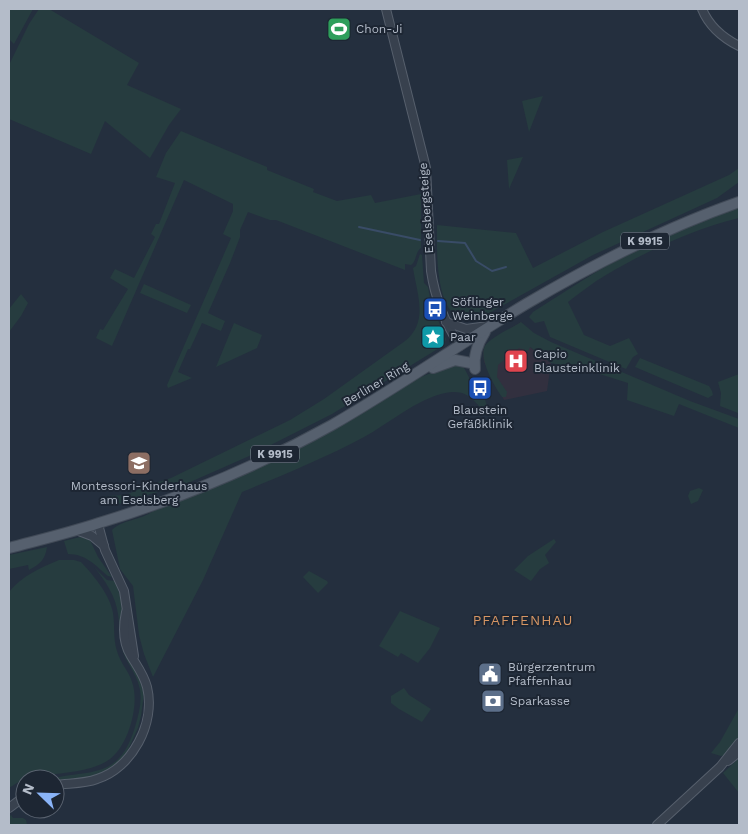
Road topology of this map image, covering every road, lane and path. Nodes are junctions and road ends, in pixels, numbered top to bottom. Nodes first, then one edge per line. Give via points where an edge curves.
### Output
1 (386, 9) edge
2 (702, 9) edge
3 (739, 46) edge
4 (739, 202) edge
5 (446, 322) junction
6 (491, 327) junction
7 (460, 346) junction
8 (422, 370) junction
9 (98, 524) junction
10 (76, 530) junction
11 (104, 546) junction
12 (9, 548) edge
13 (739, 743) edge
14 (739, 752) edge
15 (720, 767) junction
16 (65, 784) edge
17 (657, 825) edge

1 - 5 street, Eselsbergsteige via 426,168 431,271
2 - 3 street via 719,34
4 - 6 main road, Berliner Ring / K 9915 via 615,255
5 - 6 street via 466,329
5 - 7 street, Eselsbergsteige
6 - 7 main road, Berliner Ring / K 9915
6 - 8 main road via 477,347 473,366 455,360
7 - 8 main road, Berliner Ring / K 9915
8 - 9 main road, Berliner Ring / K 9915 via 292,446 187,492
9 - 10 main road, Berliner Ring / K 9915
9 - 11 street
10 - 11 street via 92,536
10 - 12 main road, Berliner Ring / K 9915
11 - 16 street via 124,591 136,663 147,687 148,713 144,733 130,756 108,775
13 - 15 street
14 - 15 street
15 - 17 street

